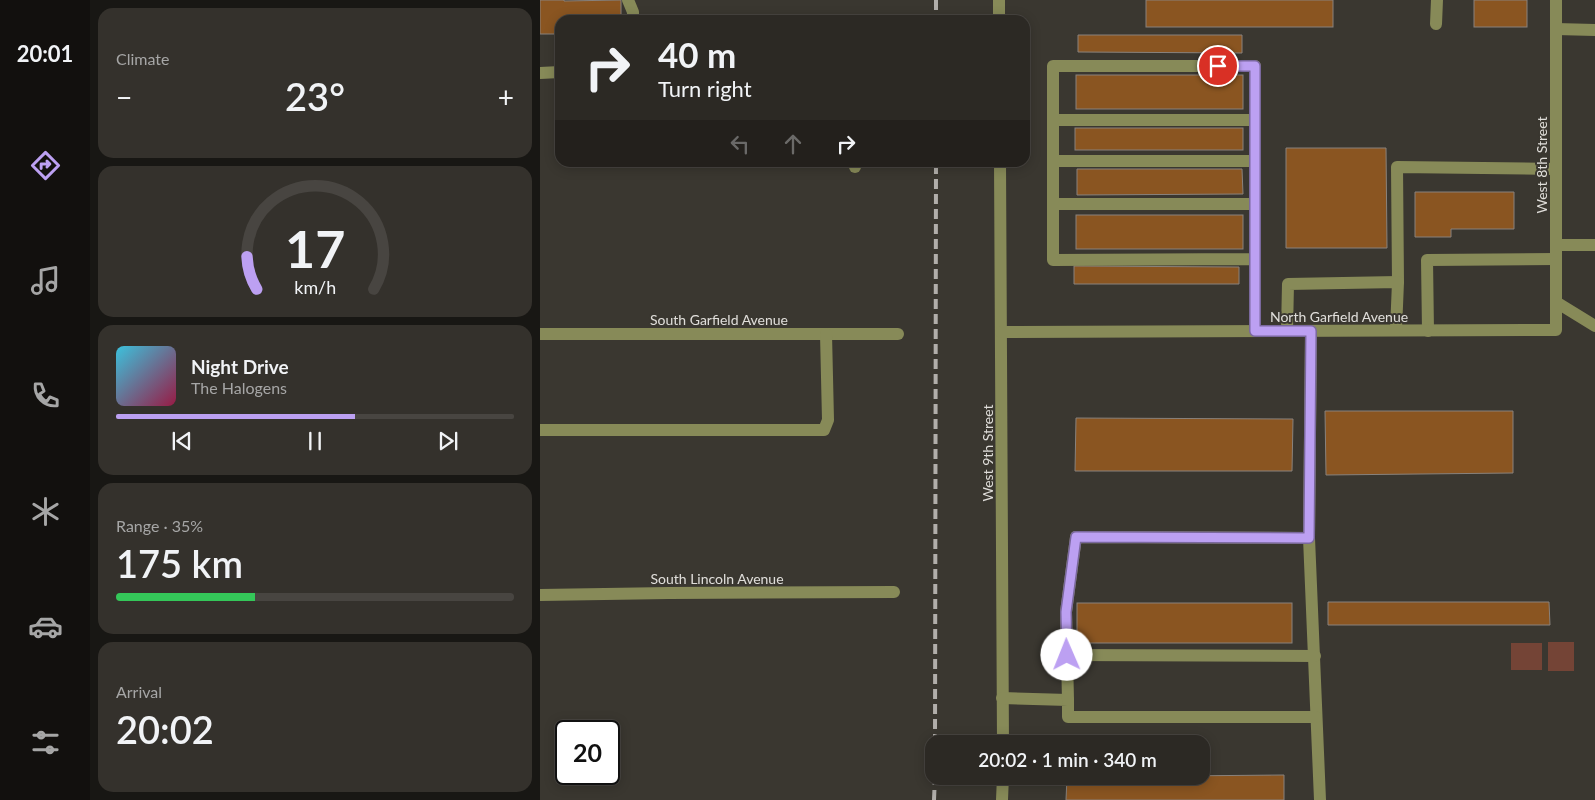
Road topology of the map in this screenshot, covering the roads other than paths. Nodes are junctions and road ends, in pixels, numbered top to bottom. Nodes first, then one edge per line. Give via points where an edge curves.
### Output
1 (628, 0) edge
2 (999, 0) edge
3 (1437, 0) edge
4 (1556, 0) edge
5 (633, 15) edge
6 (999, 15) edge
7 (1436, 24) dead end
8 (1556, 29) junction
9 (1595, 30) edge
10 (540, 72) edge
11 (555, 72) edge
12 (1053, 120) junction
13 (1255, 120) junction
14 (1053, 161) junction
15 (1255, 161) junction
16 (1000, 167) edge
17 (1556, 169) junction
18 (1053, 204) junction
19 (1255, 204) junction
20 (1556, 245) junction
21 (1595, 245) edge
22 (1256, 259) junction
23 (1556, 259) junction
24 (1398, 282) junction
25 (1556, 302) junction
26 (1595, 326) edge
27 (1396, 330) junction
28 (1556, 330) joint
29 (1255, 331) junction
30 (1287, 331) junction
31 (1311, 331) junction
32 (1428, 331) junction
33 (1001, 332) junction
34 (540, 334) edge
35 (826, 334) junction
36 (898, 334) dead end
37 (540, 430) edge
38 (1309, 538) junction
39 (894, 592) dead end
40 (540, 595) edge
41 (1067, 655) junction
42 (1315, 656) junction
43 (1002, 698) junction
44 (1068, 700) junction
45 (1316, 717) junction
46 (1002, 735) edge
47 (1003, 785) edge
48 (1002, 800) edge
49 (1320, 800) edge

1 - 5 street
2 - 6 street
3 - 7 street
4 - 8 street, West 8th Street
8 - 9 street
8 - 17 street, West 8th Street
10 - 11 street
12 - 13 street
12 - 13 street via 1053,66 1255,66
12 - 14 street
13 - 15 street
14 - 15 street
14 - 18 street
15 - 19 street
16 - 33 street, West 9th Street
17 - 20 street, West 8th Street
17 - 24 street via 1397,167
18 - 19 street
18 - 22 street via 1053,260
19 - 22 street
20 - 21 street
20 - 23 street, West 8th Street
22 - 29 street
23 - 25 street, West 8th Street
23 - 32 street via 1427,260
24 - 27 street
24 - 30 street via 1288,284
25 - 26 street
25 - 28 street, West 8th Street
27 - 31 street, North Garfield Avenue
27 - 32 street, North Garfield Avenue
28 - 32 street, North Garfield Avenue
29 - 30 street, North Garfield Avenue
29 - 33 street, North Garfield Avenue
30 - 31 street, North Garfield Avenue
31 - 38 street
33 - 43 street, West 9th Street
34 - 35 street, South Garfield Avenue
35 - 36 street, South Garfield Avenue
35 - 37 street via 828,420 824,430
38 - 41 street via 1076,537 1066,612
38 - 42 street
39 - 40 street, South Lincoln Avenue
41 - 42 street
41 - 44 street
42 - 45 street
43 - 44 street
43 - 46 street, West 9th Street
44 - 45 street via 1068,717
45 - 49 street
47 - 48 street

